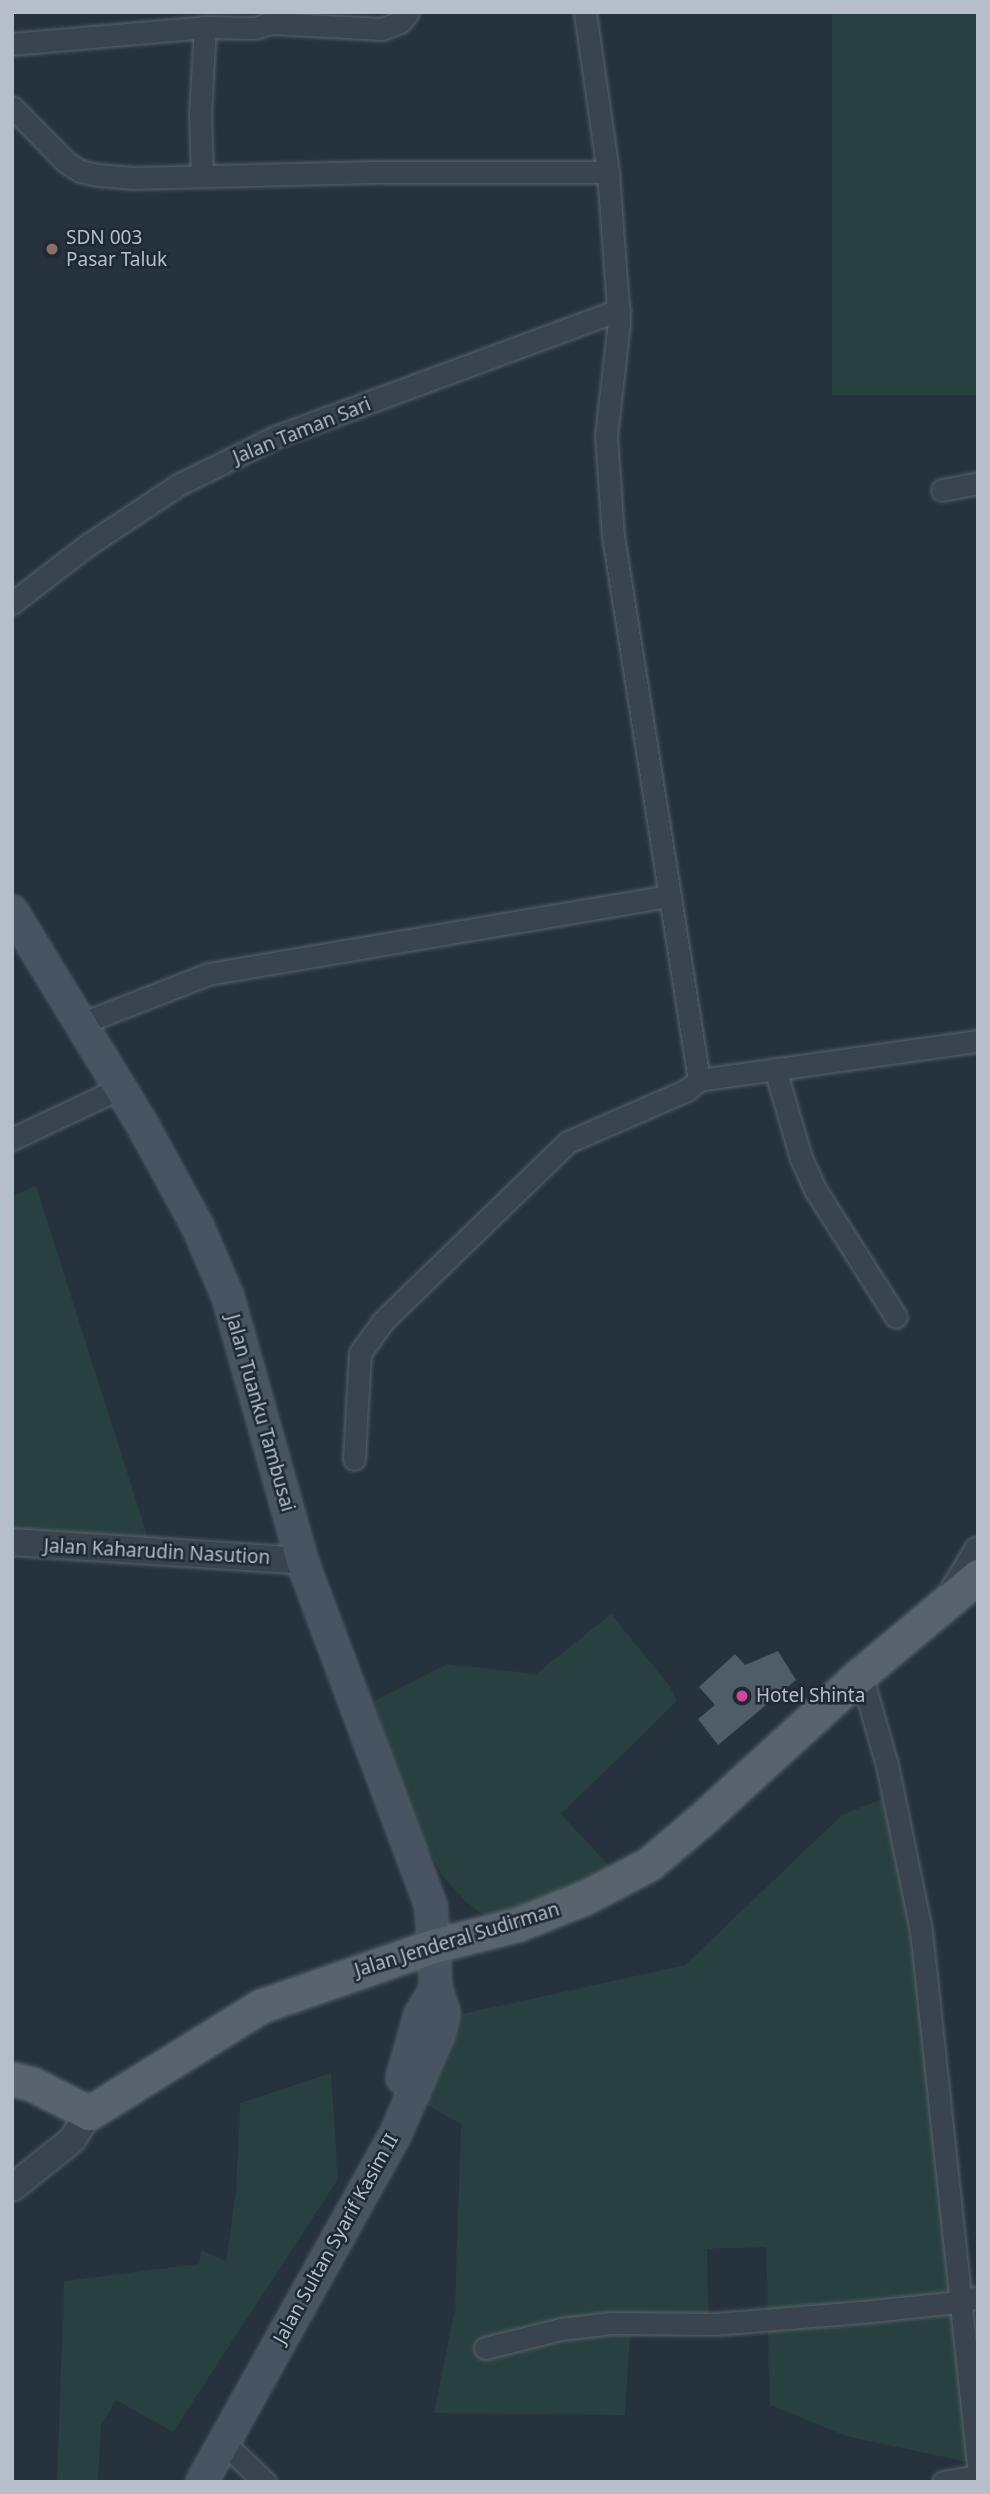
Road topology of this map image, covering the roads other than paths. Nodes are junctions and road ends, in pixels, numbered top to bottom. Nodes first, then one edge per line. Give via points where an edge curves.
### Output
1 (408, 12) edge
2 (585, 12) edge
3 (278, 18) edge
4 (205, 27) junction
5 (12, 44) edge
6 (12, 107) edge
7 (608, 172) junction
8 (202, 175) junction
9 (619, 310) junction
10 (978, 483) edge
11 (942, 490) dead end
12 (12, 603) edge
13 (669, 896) junction
14 (12, 911) edge
15 (80, 1024) junction
16 (978, 1041) edge
17 (775, 1069) junction
18 (699, 1080) junction
19 (120, 1088) junction
20 (12, 1139) edge
21 (896, 1317) dead end
22 (354, 1459) dead end
23 (12, 1542) edge
24 (978, 1550) edge
25 (302, 1561) junction
26 (978, 1576) edge
27 (949, 1599) junction
28 (861, 1674) junction
29 (433, 1946) junction
30 (19, 2077) edge
31 (89, 2113) junction
32 (12, 2188) edge
33 (968, 2299) edge
34 (485, 2348) dead end
35 (217, 2438) junction
36 (978, 2465) edge
37 (978, 2476) edge
38 (185, 2482) edge
39 (202, 2482) edge
40 (265, 2482) edge
41 (943, 2482) edge

1 - 3 street via 400,22 382,29
2 - 7 street
3 - 4 street via 255,28
4 - 5 street
4 - 8 street
6 - 8 street via 80,171 133,178
7 - 8 street
7 - 9 street
9 - 12 street, Jalan Taman Sari via 263,443 178,485
9 - 13 street via 606,436 613,536
10 - 11 street
13 - 15 street via 208,974
13 - 18 street
14 - 15 main road, Jalan Tuanku Tambusai
15 - 19 main road, Jalan Tuanku Tambusai
16 - 17 street
17 - 18 street
17 - 21 street via 801,1158 816,1191
18 - 22 street via 687,1090 568,1142 383,1321 360,1353
19 - 20 street
19 - 25 main road, Jalan Tuanku Tambusai via 198,1227 228,1297
23 - 25 street, Jalan Kaharudin Nasution
24 - 27 street
25 - 29 main road, Jalan Tuanku Tambusai via 431,1906
26 - 27 main road, Jalan Jenderal Sudirman
27 - 28 main road, Jalan Jenderal Sudirman
28 - 29 main road, Jalan Jenderal Sudirman via 649,1864 586,1898 519,1924
28 - 33 street via 887,1765 920,1930
29 - 31 main road, Jalan Jenderal Sudirman via 261,2006
29 - 35 main road, Jalan Sultan Syarif Kasim II via 436,1988 420,2015 411,2054 393,2098
30 - 31 main road
31 - 32 street, Jalan Jenderal Sudirman via 72,2140
33 - 34 street via 715,2324 612,2323 561,2329
33 - 36 street
35 - 38 main road, Jalan Sultan Syarif Kasim II
35 - 39 main road, Jalan Sultan Syarif Kasim II
35 - 40 street
37 - 41 street

